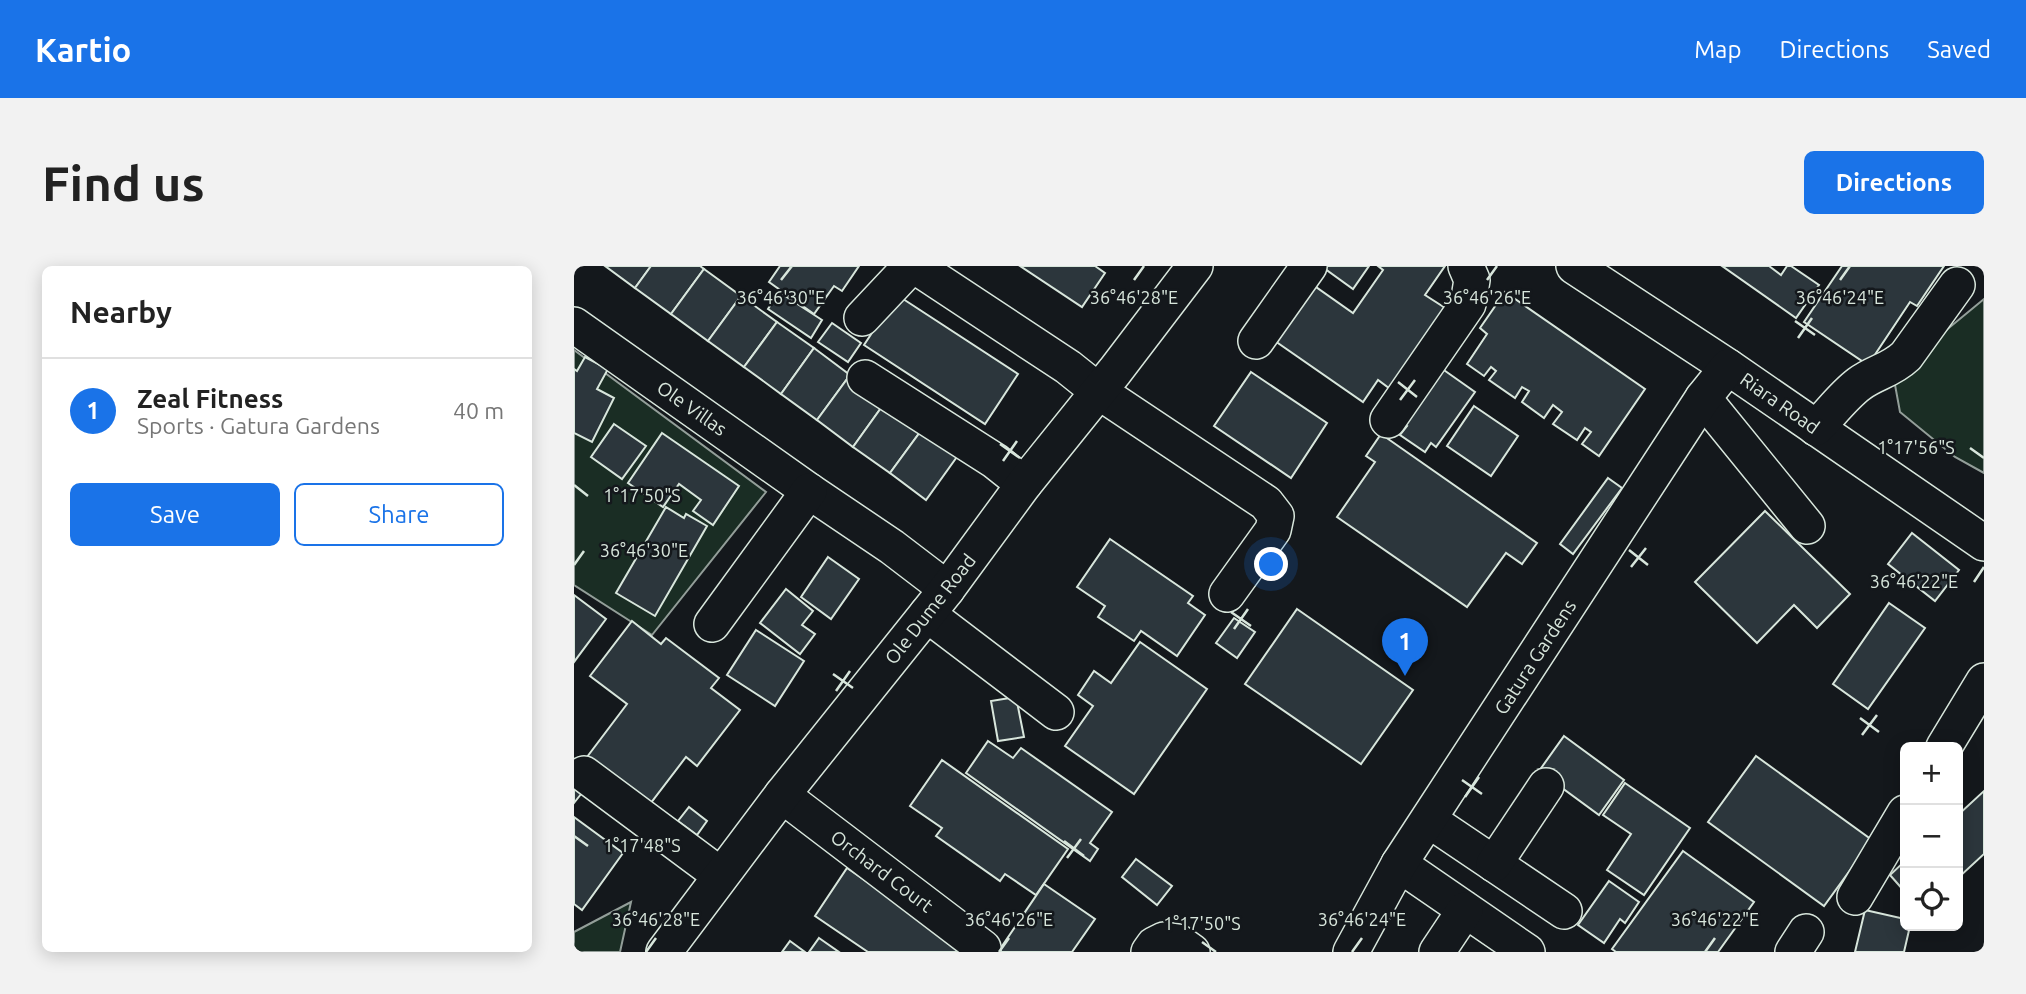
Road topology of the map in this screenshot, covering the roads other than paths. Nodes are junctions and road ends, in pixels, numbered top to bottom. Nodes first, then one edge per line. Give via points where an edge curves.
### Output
1 (957, 266) edge
2 (1195, 266) edge
3 (1309, 266) edge
4 (1466, 266) edge
5 (1574, 266) edge
6 (1957, 285) dead end
7 (862, 318) dead end
8 (574, 325) edge
9 (1256, 341) dead end
10 (1728, 367) junction
11 (866, 379) dead end
12 (1107, 381) junction
13 (1703, 398) junction
14 (1388, 420) dead end
15 (1816, 428) junction
16 (1024, 484) junction
17 (809, 491) junction
18 (1807, 526) dead end
19 (1984, 543) edge
20 (1227, 594) dead end
21 (937, 601) junction
22 (712, 624) dead end
23 (1984, 681) edge
24 (1056, 712) dead end
25 (1947, 742) edge
26 (584, 774) dead end
27 (1546, 786) dead end
28 (782, 795) junction
29 (1429, 820) junction
30 (1900, 821) edge
31 (1399, 864) junction
32 (1494, 864) junction
33 (720, 875) junction
34 (1855, 897) dead end
35 (1465, 910) junction
36 (1564, 911) dead end
37 (983, 948) dead end
38 (670, 949) edge
39 (1149, 952) edge
40 (1192, 952) edge
41 (1351, 952) edge
42 (1437, 952) edge
43 (1527, 952) edge

1 - 12 street
2 - 12 street, Ole Dume Road
3 - 9 street
4 - 14 street via 1472,281 1468,304
5 - 10 street, Riara Road
6 - 15 street via 1906,356 1857,386
7 - 12 street via 910,267 1068,367
8 - 17 street, Ole Villas
10 - 13 street, Gatura Gardens
10 - 15 street, Riara Road
11 - 16 street
12 - 16 street, Ole Dume Road
12 - 20 street via 1266,503 1276,516 1273,530
13 - 18 street
13 - 29 street, Gatura Gardens
15 - 19 street, Riara Road
16 - 21 street, Ole Dume Road
17 - 21 street, Ole Villas via 892,547
17 - 22 street
21 - 24 street, Ole Villas
21 - 28 street, Ole Dume Road
23 - 25 street
26 - 33 street
27 - 32 street
28 - 33 street, Ole Dume Road
28 - 37 street, Orchard Court
29 - 31 street, Gatura Gardens
29 - 32 street
30 - 34 street
31 - 35 street
31 - 41 street, Gatura Gardens
32 - 36 street
33 - 38 street, Ole Dume Road
35 - 42 street
35 - 43 street
39 - 40 street via 1164,940 1178,942

